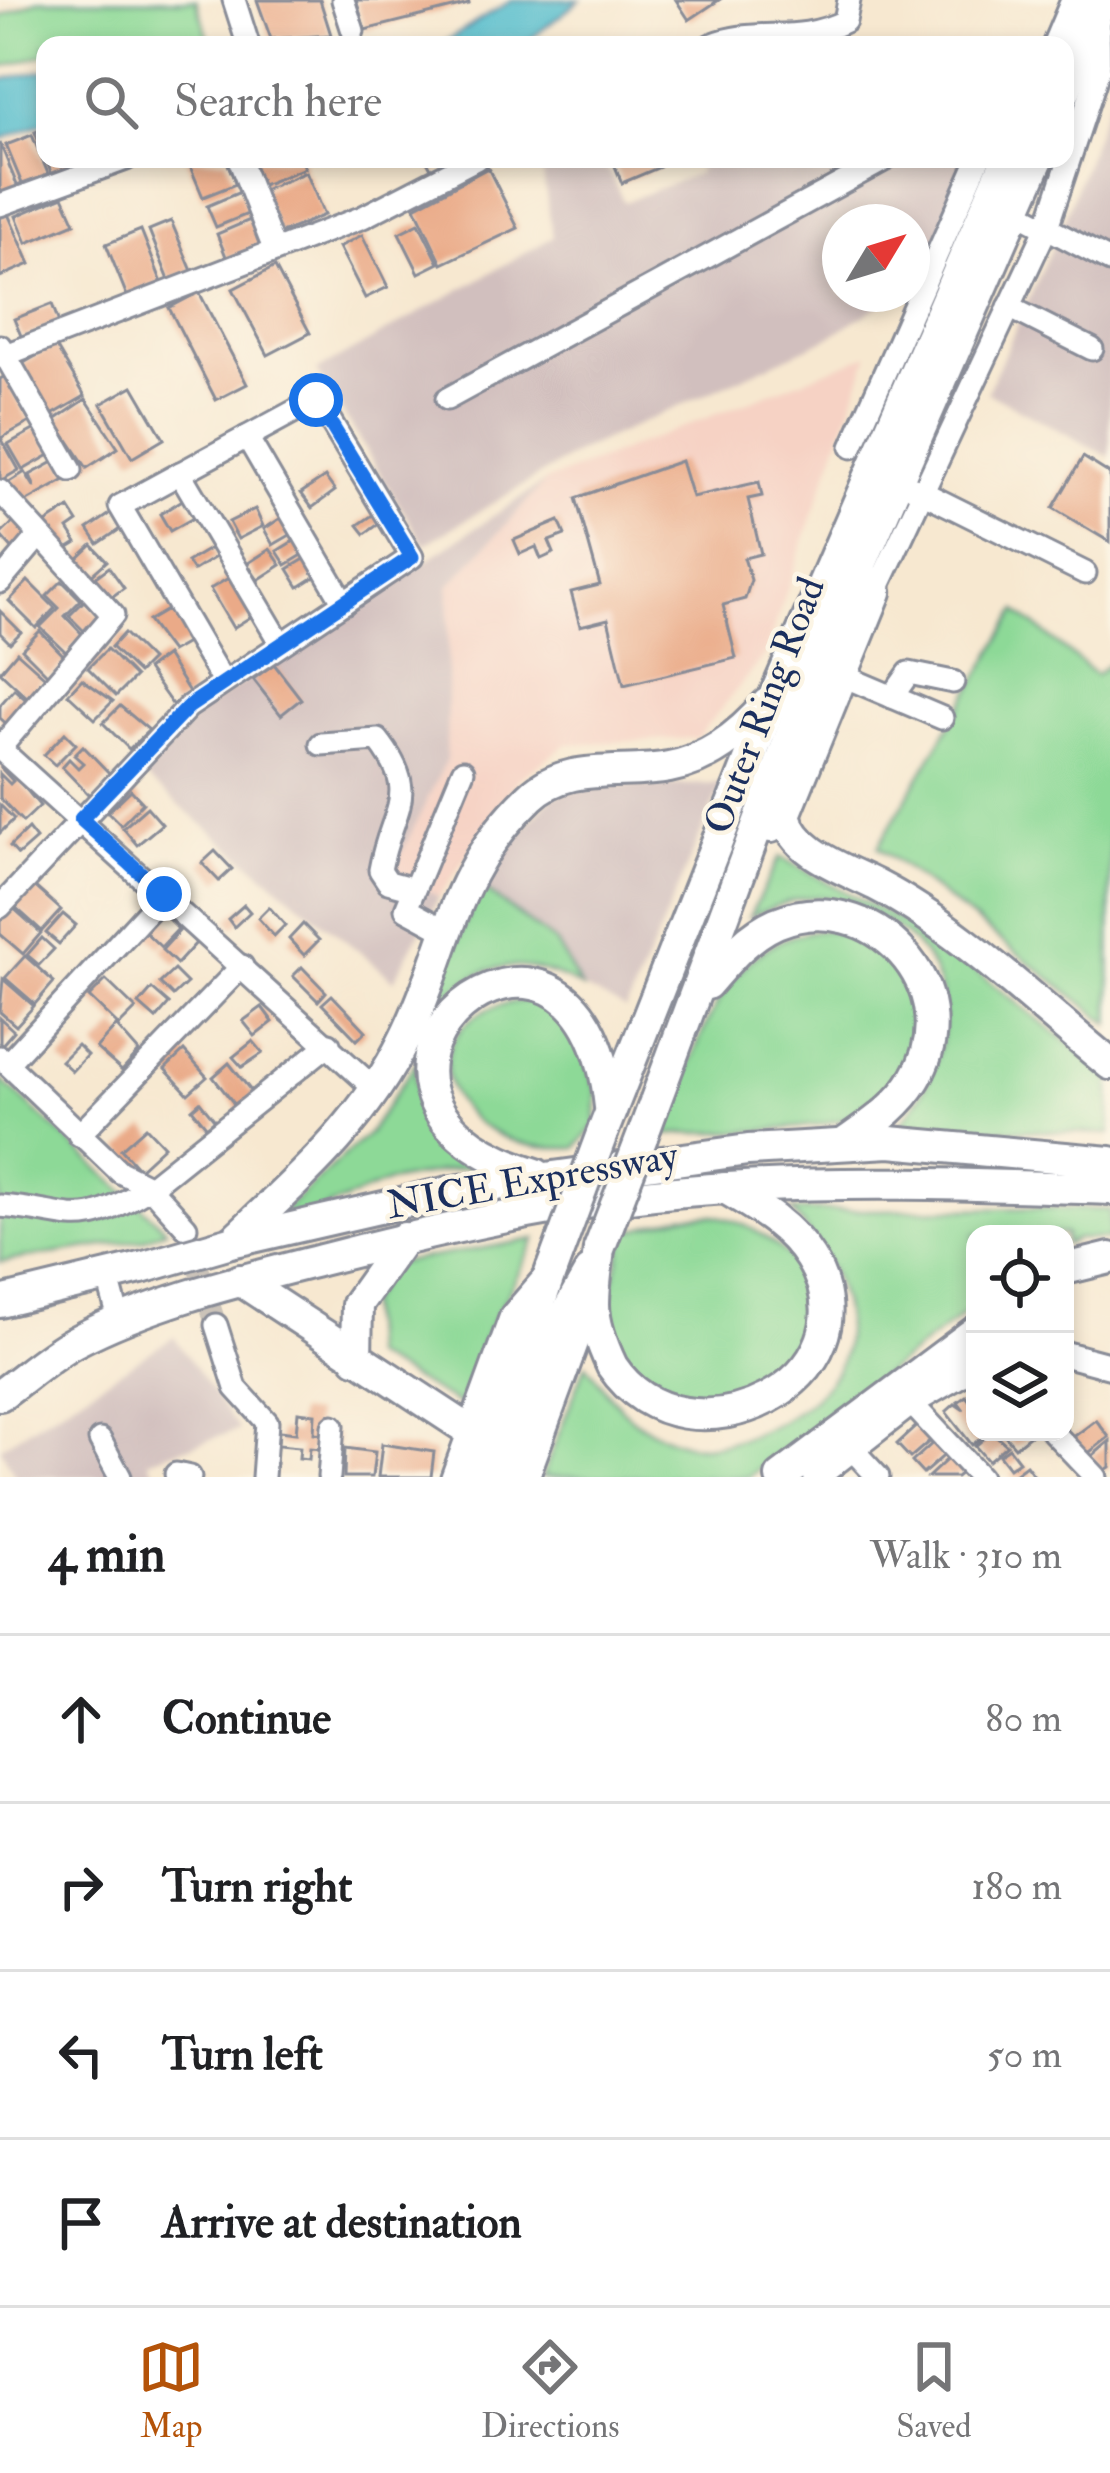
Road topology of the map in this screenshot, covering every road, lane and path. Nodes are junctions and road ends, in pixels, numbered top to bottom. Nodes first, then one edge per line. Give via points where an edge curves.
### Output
1 (234, 0) edge
2 (343, 0) edge
3 (849, 0) edge
4 (1097, 6) edge
5 (353, 32) dead end
6 (245, 36) edge
7 (733, 36) edge
8 (814, 36) edge
9 (814, 36) edge
10 (1067, 36) edge
11 (1074, 68) edge
12 (1074, 145) edge
13 (101, 168) edge
14 (242, 168) edge
15 (458, 168) edge
16 (870, 168) edge
17 (1034, 168) edge
18 (1066, 168) edge
19 (989, 169) edge
20 (0, 205) edge
21 (1017, 212) junction
22 (1047, 227) junction
23 (274, 249) junction
24 (1110, 261) edge
25 (1009, 307) junction
26 (1092, 349) dead end
27 (1, 353) edge
28 (447, 399) dead end
29 (247, 437) junction
30 (852, 447) dead end
31 (71, 470) dead end
32 (180, 473) junction
33 (909, 487) junction
34 (0, 491) edge
35 (39, 536) junction
36 (1085, 573) dead end
37 (0, 582) edge
38 (344, 603) junction
39 (281, 644) junction
40 (828, 669) junction
41 (220, 676) dead end
42 (953, 682) dead end
43 (775, 695) junction
44 (892, 698) junction
45 (942, 718) dead end
46 (322, 744) dead end
47 (0, 748) edge
48 (463, 771) dead end
49 (785, 814) junction
50 (81, 819) junction
51 (749, 846) junction
52 (413, 889) junction
53 (164, 894) junction
54 (0, 907) edge
55 (443, 929) junction
56 (242, 966) junction
57 (695, 997) junction
58 (419, 1041) junction
59 (328, 1044) junction
60 (4, 1060) edge
61 (1110, 1064) edge
62 (376, 1090) junction
63 (607, 1122) junction
64 (79, 1135) junction
65 (848, 1142) junction
66 (1110, 1162) edge
67 (540, 1175) junction
68 (150, 1187) junction
69 (725, 1188) junction
70 (1110, 1189) edge
71 (0, 1206) edge
72 (186, 1227) tunnel mouth
73 (404, 1238) junction
74 (231, 1242) junction
75 (599, 1249) junction
76 (1110, 1258) edge
77 (1074, 1267) edge
78 (552, 1268) junction
79 (108, 1278) junction
80 (240, 1280) junction
81 (584, 1288) junction
82 (0, 1302) edge
83 (120, 1323) junction
84 (216, 1325) tunnel mouth
85 (974, 1333) edge
86 (1074, 1356) edge
87 (356, 1358) junction
88 (1110, 1366) edge
89 (966, 1371) edge
90 (524, 1385) junction
91 (0, 1395) edge
92 (911, 1403) junction
93 (333, 1426) dead end
94 (469, 1430) junction
95 (100, 1440) dead end
96 (1062, 1441) edge
97 (851, 1448) junction
98 (120, 1477) edge
99 (263, 1477) edge
100 (329, 1477) edge
101 (452, 1477) edge
102 (478, 1477) edge
103 (504, 1477) edge
104 (529, 1477) edge
105 (781, 1477) edge
106 (816, 1477) edge
107 (878, 1477) edge
108 (980, 1477) edge
109 (1096, 1477) edge

1 - 6 street
2 - 5 street
3 - 9 street via 845,21
4 - 10 highway
4 - 11 highway
4 - 12 street via 1099,69
7 - 8 street
13 - 20 street
14 - 23 street
15 - 23 street via 363,217
16 - 28 street
17 - 21 highway, Outer Ring Road
18 - 22 street
19 - 30 street
19 - 43 highway, Outer Ring Road
21 - 22 street
21 - 33 highway, Outer Ring Road
22 - 24 street
22 - 25 street
23 - 27 street
25 - 26 street
25 - 33 street
27 - 31 street
29 - 32 street
29 - 38 street
29 - 38 street via 316,400 412,557
32 - 39 street
32 - 41 street via 120,506
33 - 36 street
33 - 40 highway, Outer Ring Road
34 - 35 street
35 - 37 street
35 - 47 street via 113,615
38 - 39 street
39 - 50 street via 188,707
40 - 44 street
40 - 49 highway
40 - 51 highway, Outer Ring Road
42 - 44 street via 908,673
43 - 55 highway via 748,725 698,758 542,786 494,837
43 - 63 highway, Outer Ring Road
44 - 45 street
46 - 52 street via 378,740 396,763 406,787 380,870 388,882
47 - 50 street
48 - 52 street
49 - 51 highway
49 - 61 highway via 810,851 905,900
50 - 53 street
50 - 54 street
51 - 57 highway, Outer Ring Road
52 - 55 street via 406,909
53 - 56 street
53 - 60 street
55 - 58 highway
56 - 59 street
56 - 64 street
57 - 65 highway via 754,935 795,917 842,914 894,940 922,985 928,1046 905,1092
57 - 75 highway, Outer Ring Road, bridge
58 - 62 highway
58 - 63 highway via 466,1000 506,983 540,985 570,1003 594,1032
58 - 67 highway via 432,1099 456,1135
59 - 62 street
59 - 68 street
60 - 64 street
62 - 74 highway via 331,1151
63 - 78 highway, Outer Ring Road, bridge
64 - 68 street
65 - 66 highway, NICE Expressway
65 - 67 highway, NICE Expressway
67 - 74 highway, NICE Expressway
68 - 71 street via 80,1220
68 - 72 street
69 - 70 highway, NICE Expressway
69 - 73 highway, NICE Expressway via 633,1196
69 - 75 highway via 796,1240 818,1274 825,1306 817,1357 777,1404 753,1418 679,1425 622,1383 593,1308
73 - 80 highway, NICE Expressway
73 - 87 highway via 357,1304
74 - 79 highway, NICE Expressway, bridge
75 - 81 highway, Outer Ring Road
76 - 77 highway
78 - 90 highway, Outer Ring Road
78 - 94 street via 511,1315
79 - 82 highway, NICE Expressway
79 - 83 street
80 - 83 highway, NICE Expressway
80 - 87 highway
81 - 90 highway, Outer Ring Road
81 - 104 street via 577,1344
83 - 91 highway, NICE Expressway via 74,1343
84 - 99 street via 236,1388 267,1422
85 - 105 highway
86 - 88 main road
87 - 94 highway
89 - 92 main road
90 - 102 highway
90 - 103 highway
92 - 97 main road
92 - 108 street
93 - 100 street
94 - 101 street
95 - 98 street
96 - 109 street
97 - 106 main road
97 - 107 street

